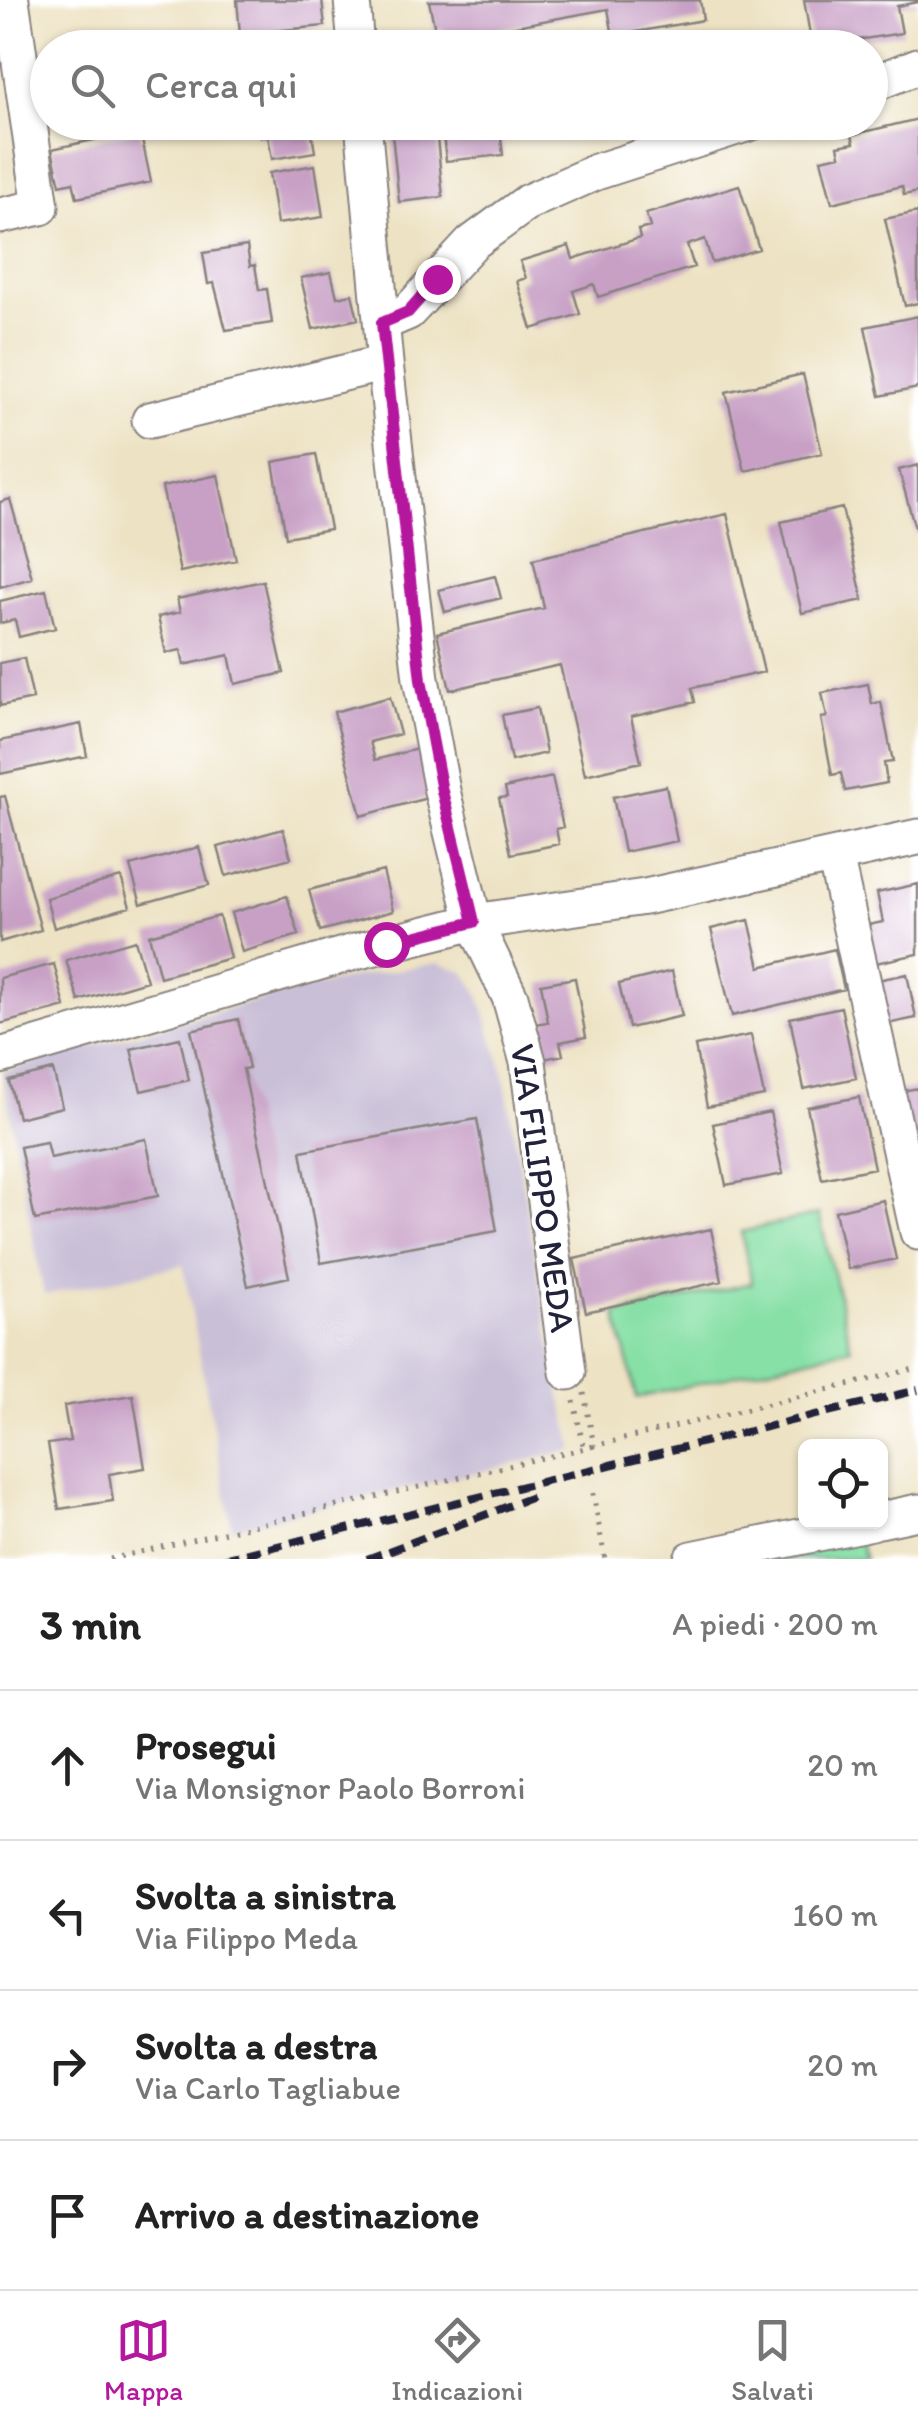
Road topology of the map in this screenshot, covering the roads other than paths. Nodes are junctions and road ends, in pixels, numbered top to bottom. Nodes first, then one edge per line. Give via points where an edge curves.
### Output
1 (11, 0) edge
2 (352, 0) edge
3 (354, 30) edge
4 (30, 130) edge
5 (31, 140) edge
6 (365, 140) edge
7 (696, 140) edge
8 (0, 216) edge
9 (382, 323) junction
10 (385, 363) junction
11 (150, 420) dead end
12 (918, 837) edge
13 (835, 856) junction
14 (474, 922) junction
15 (0, 1056) edge
16 (918, 1232) edge
17 (568, 1372) road end
18 (918, 1512) edge
19 (888, 1518) edge
20 (838, 1529) edge
21 (692, 1559) edge

1 - 4 street
2 - 3 street
5 - 8 street via 41,206
6 - 9 street, VIA FILIPPO MEDA
7 - 9 street via 583,176 528,202 472,243 408,312
9 - 10 street, VIA FILIPPO MEDA
10 - 11 street
10 - 14 street, VIA FILIPPO MEDA via 421,680
12 - 13 street
13 - 14 street via 645,897
13 - 16 street
14 - 15 street
14 - 17 street, VIA FILIPPO MEDA via 510,997 528,1062
18 - 19 street
20 - 21 street

